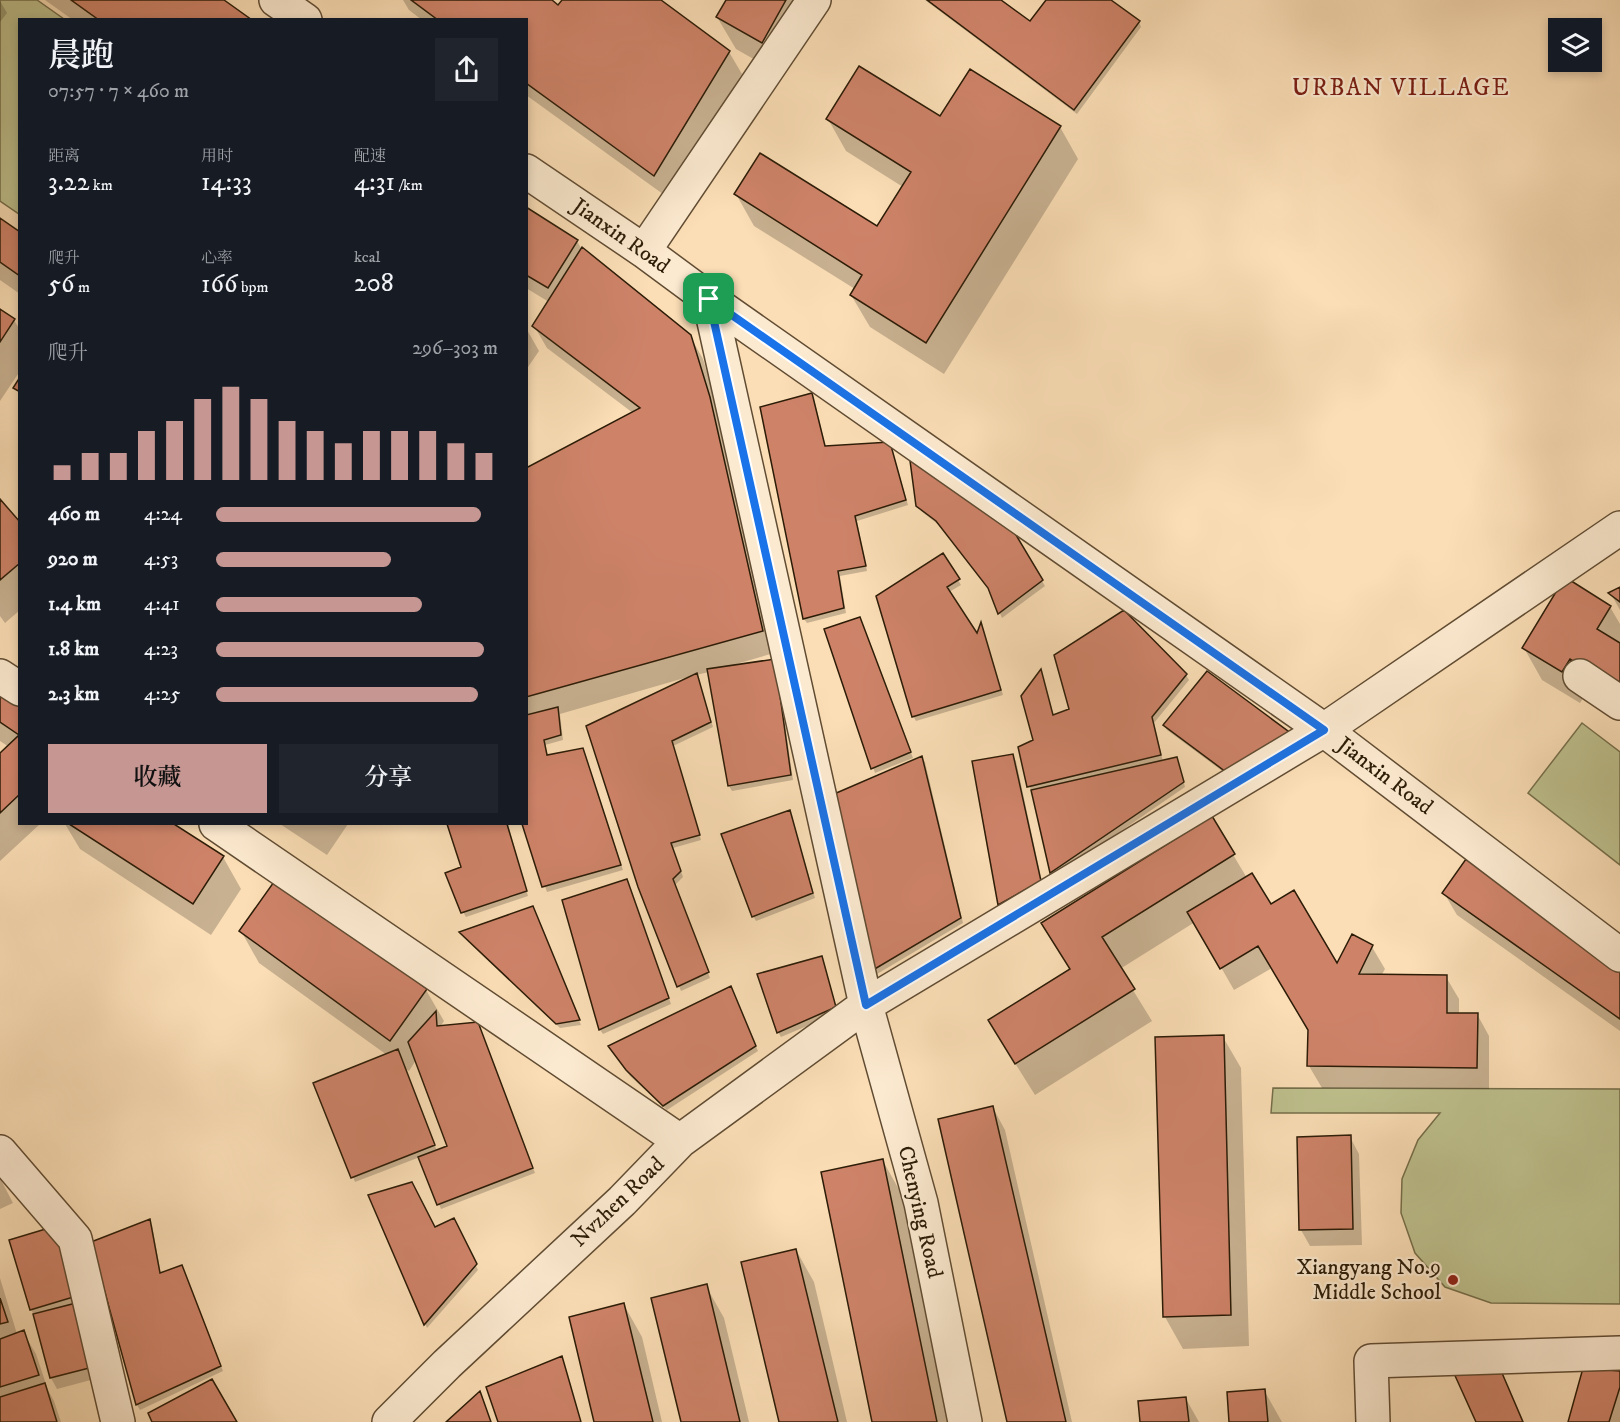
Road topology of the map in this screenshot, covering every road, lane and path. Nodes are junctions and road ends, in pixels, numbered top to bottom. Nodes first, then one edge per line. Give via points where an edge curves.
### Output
1 (276, 0) edge
2 (814, 0) edge
3 (302, 18) edge
4 (528, 172) edge
5 (644, 251) junction
6 (709, 299) junction
7 (1620, 528) edge
8 (0, 676) edge
9 (1580, 676) dead end
10 (18, 688) edge
11 (1620, 703) edge
12 (1324, 730) junction
13 (217, 825) edge
14 (1620, 955) edge
15 (866, 1005) junction
16 (680, 1141) junction
17 (0, 1152) edge
18 (1620, 1353) edge
19 (118, 1422) edge
20 (389, 1422) edge
21 (965, 1422) edge
22 (1373, 1422) edge

1 - 3 street
2 - 5 street
4 - 5 street, Jianxin Road
5 - 6 street, Jianxin Road
6 - 12 street, Jianxin Road
6 - 15 street, Chenying Road
7 - 12 street, Nvzhen Road
8 - 10 street
9 - 11 street
12 - 14 street, Jianxin Road
12 - 15 street, Nvzhen Road
13 - 16 street
15 - 16 street, Nvzhen Road
15 - 21 street, Chenying Road via 921,1203
16 - 20 street, Nvzhen Road
17 - 19 street via 75,1239
18 - 22 street via 1371,1361

